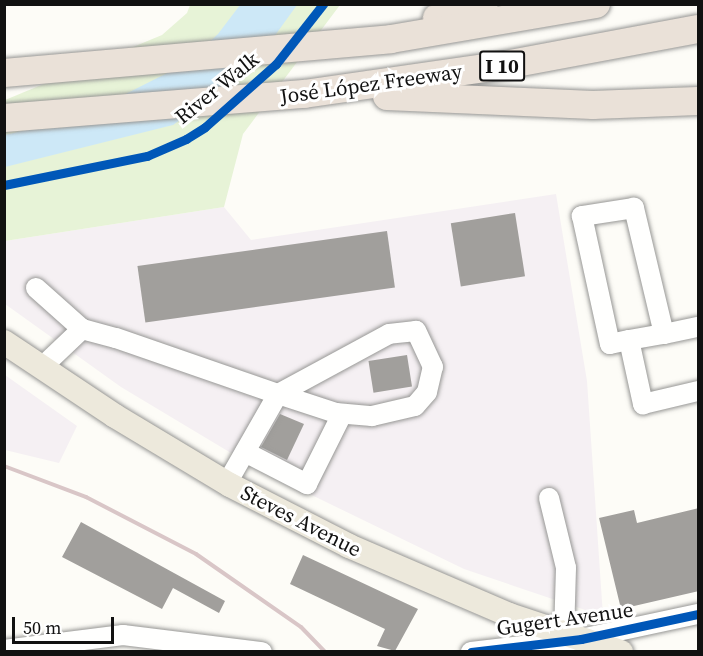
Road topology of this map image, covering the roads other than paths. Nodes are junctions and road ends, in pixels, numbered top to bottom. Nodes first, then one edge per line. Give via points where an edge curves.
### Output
1 (484, 4) edge
2 (596, 4) edge
3 (699, 29) edge
4 (391, 39) junction
5 (4, 73) edge
6 (304, 93) junction
7 (699, 101) edge
8 (4, 118) edge
9 (36, 288) dead end
10 (699, 327) edge
11 (82, 329) junction
12 (664, 334) junction
13 (629, 340) junction
14 (4, 342) edge
15 (41, 368) junction
16 (699, 391) edge
17 (278, 393) junction
18 (342, 414) junction
19 (245, 452) junction
20 (226, 483) junction
21 (549, 498) dead end
22 (699, 614) edge
23 (572, 637) junction
24 (4, 650) edge
25 (262, 651) edge
26 (471, 651) edge
27 (621, 651) edge

1 - 4 highway via 447,14
2 - 4 highway, José López Freeway / I 10
3 - 6 highway, José López Freeway / I 10 via 505,65
4 - 5 highway, José López Freeway / I 10
6 - 7 highway via 593,105
6 - 8 highway, José López Freeway / I 10
9 - 11 street
10 - 12 street
11 - 15 street
11 - 17 street
12 - 13 street
12 - 13 street via 634,208 582,216 610,344
13 - 16 street via 643,404
14 - 15 main road, Steves Avenue
15 - 20 main road, Steves Avenue
17 - 18 street
17 - 18 street via 389,334 416,331 434,368 428,392 415,406 372,416
17 - 19 street
18 - 19 street via 307,484
19 - 20 street
20 - 23 main road, Steves Avenue via 349,546
21 - 23 street via 566,568
22 - 23 street, Gugert Avenue
23 - 26 street, Gugert Avenue
23 - 27 main road, Steves Avenue
24 - 25 street via 123,636

